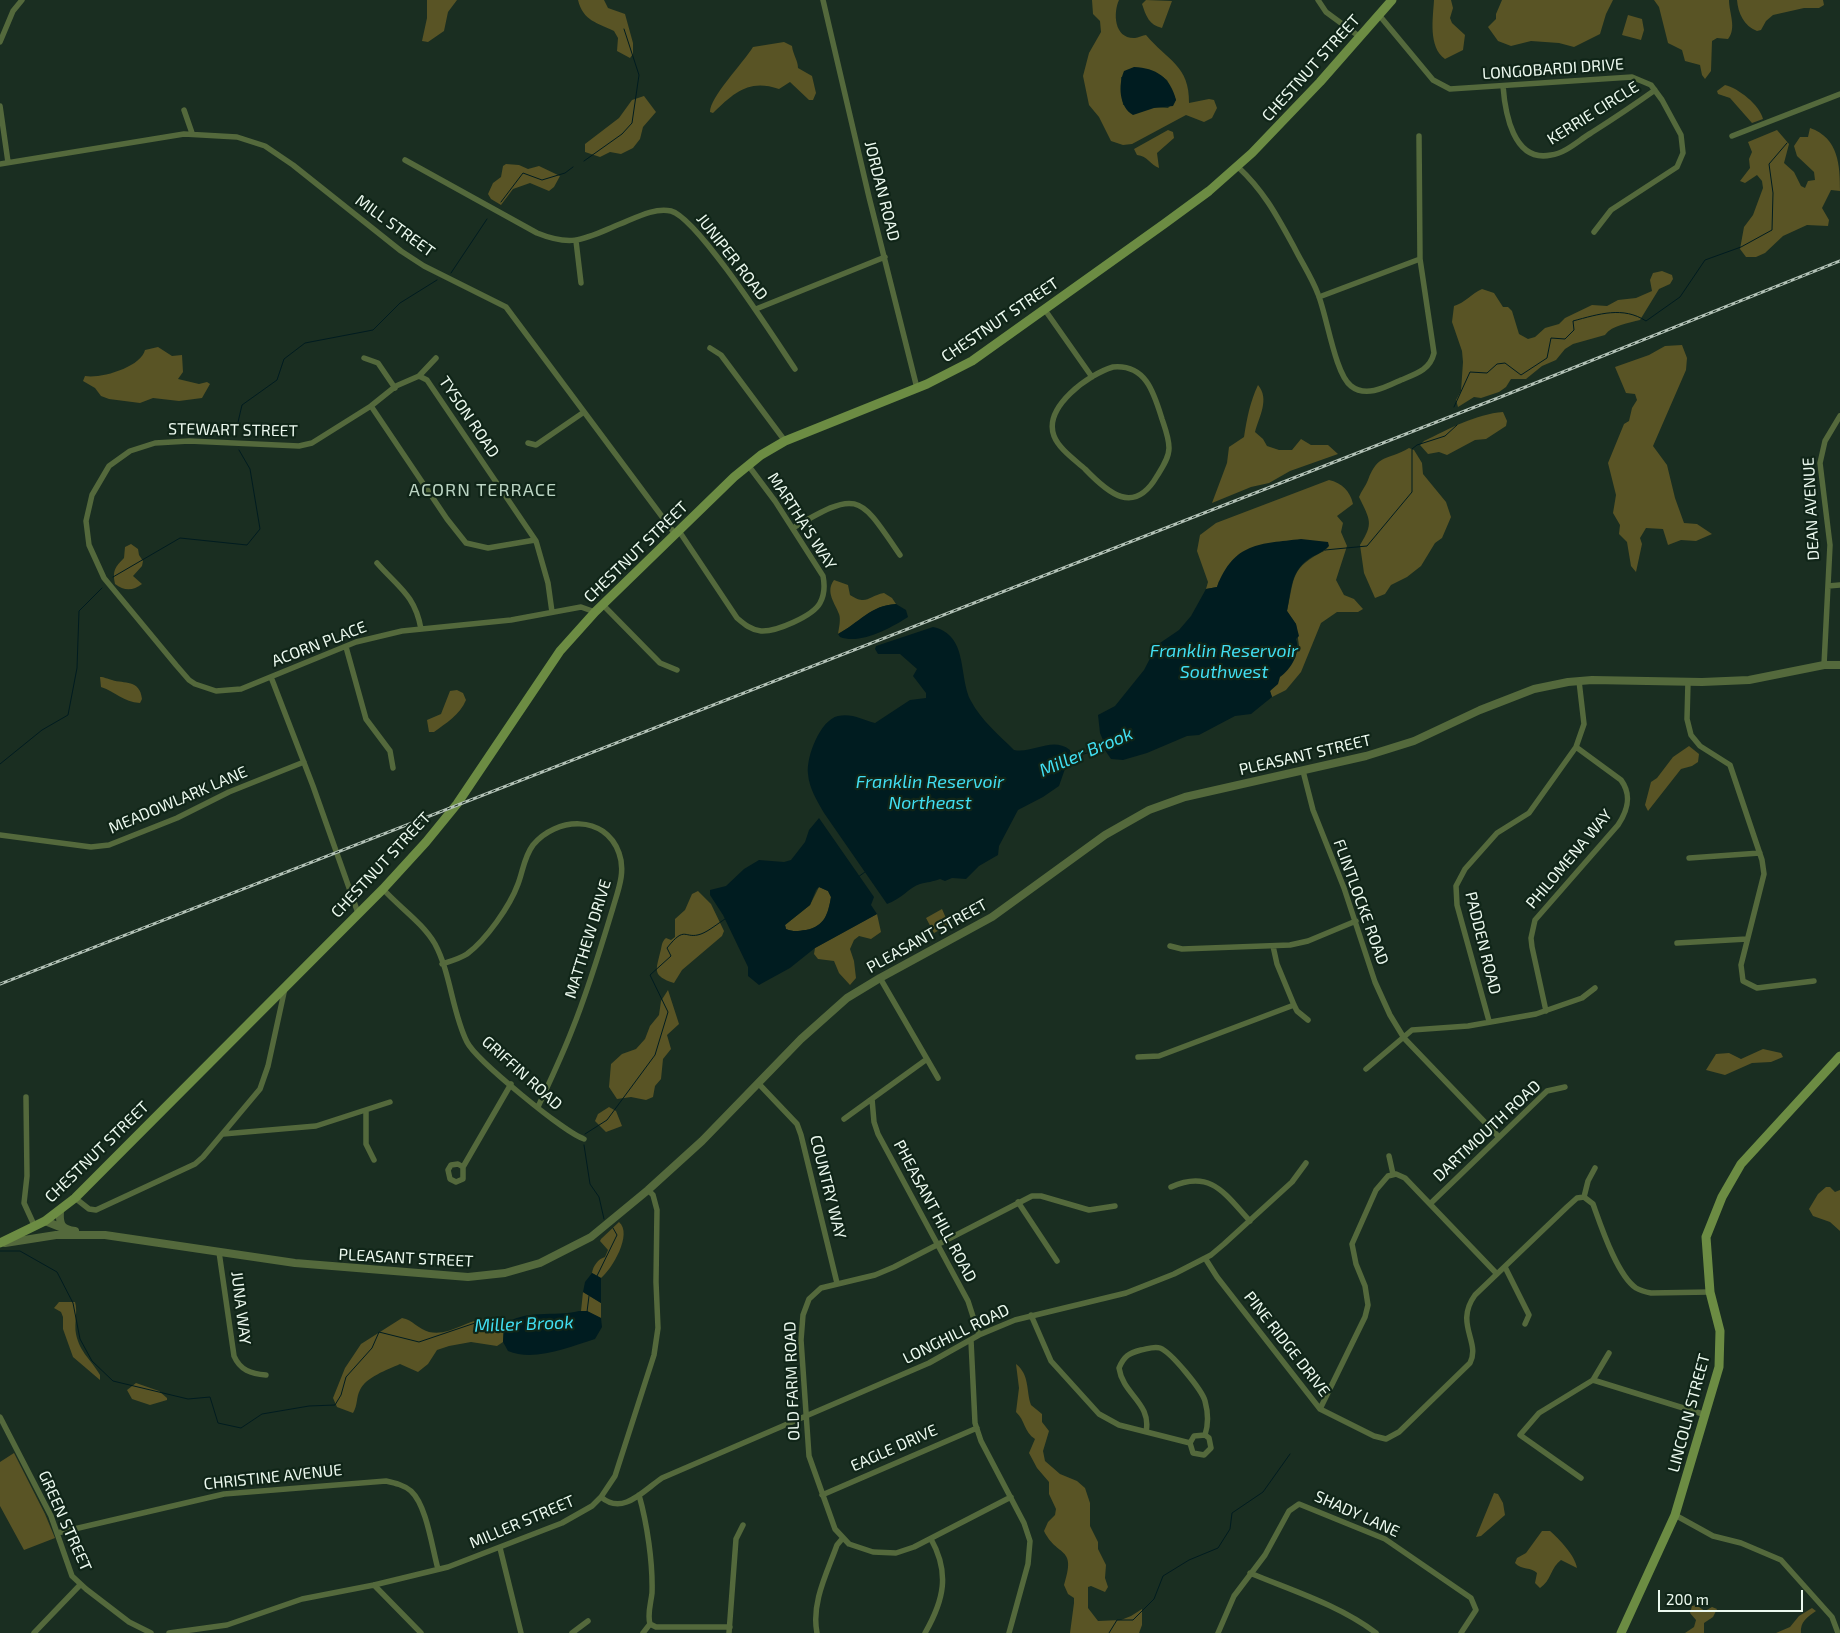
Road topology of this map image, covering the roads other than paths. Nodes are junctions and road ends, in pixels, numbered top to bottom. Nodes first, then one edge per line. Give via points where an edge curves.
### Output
1 (22, 0) edge
2 (823, 0) edge
3 (1318, 0) edge
4 (1392, 0) edge
5 (1379, 15) junction
6 (1360, 37) junction
7 (0, 42) edge
8 (1504, 86) junction
9 (1655, 90) junction
10 (1840, 94) edge
11 (0, 106) edge
12 (184, 110) dead end
13 (192, 133) junction
14 (1419, 136) dead end
15 (1732, 136) dead end
16 (404, 160) dead end
17 (8, 162) junction
18 (0, 164) edge
19 (1238, 167) junction
20 (1594, 232) dead end
21 (576, 241) junction
22 (885, 257) junction
23 (1420, 259) junction
24 (581, 283) dead end
25 (1319, 296) junction
26 (756, 309) junction
27 (1045, 310) junction
28 (710, 348) dead end
29 (364, 358) dead end
30 (436, 358) dead end
31 (796, 369) dead end
32 (419, 376) junction
33 (1092, 377) junction
34 (395, 388) junction
35 (917, 388) junction
36 (371, 406) junction
37 (584, 412) junction
38 (1840, 416) edge
39 (785, 441) junction
40 (528, 443) dead end
41 (748, 465) junction
42 (793, 528) junction
43 (677, 533) junction
44 (535, 540) junction
45 (900, 555) dead end
46 (377, 563) dead end
47 (1840, 585) edge
48 (1828, 586) junction
49 (603, 605) junction
50 (552, 612) junction
51 (595, 612) junction
52 (420, 629) junction
53 (346, 646) junction
54 (1824, 665) junction
55 (1840, 665) edge
56 (677, 670) dead end
57 (271, 677) junction
58 (1579, 681) junction
59 (1688, 682) junction
60 (1576, 748) junction
61 (304, 762) junction
62 (394, 768) dead end
63 (1303, 771) junction
64 (0, 835) edge
65 (1760, 852) junction
66 (1689, 858) dead end
67 (383, 889) junction
68 (358, 913) junction
69 (1356, 921) junction
70 (1747, 939) junction
71 (1677, 943) dead end
72 (1170, 946) dead end
73 (1273, 946) junction
74 (442, 964) junction
75 (880, 978) junction
76 (1814, 981) dead end
77 (286, 985) junction
78 (1595, 988) dead end
79 (1294, 1005) junction
80 (1546, 1011) junction
81 (1308, 1020) dead end
82 (1489, 1021) junction
83 (1404, 1038) junction
84 (1840, 1056) edge
85 (1138, 1057) dead end
86 (927, 1059) junction
87 (1366, 1069) dead end
88 (938, 1078) dead end
89 (758, 1083) junction
90 (511, 1084) junction
91 (1565, 1087) dead end
92 (26, 1097) dead end
93 (872, 1099) junction
94 (390, 1102) dead end
95 (538, 1107) junction
96 (366, 1110) junction
97 (844, 1119) dead end
98 (223, 1134) junction
99 (1498, 1136) junction
100 (584, 1139) dead end
101 (1389, 1156) dead end
102 (374, 1160) dead end
103 (1306, 1163) dead end
104 (463, 1167) dead end
105 (1595, 1168) dead end
106 (1393, 1174) junction
107 (1171, 1187) dead end
108 (648, 1190) junction
109 (1584, 1197) junction
110 (75, 1198) junction
111 (1018, 1202) junction
112 (1430, 1203) junction
113 (1115, 1206) dead end
114 (60, 1212) junction
115 (1250, 1221) junction
116 (40, 1224) junction
117 (67, 1230) junction
118 (84, 1233) junction
119 (56, 1235) junction
120 (0, 1243) edge
121 (939, 1245) junction
122 (219, 1252) junction
123 (1205, 1258) junction
124 (1057, 1262) dead end
125 (1505, 1267) junction
126 (1497, 1274) junction
127 (837, 1283) junction
128 (1710, 1292) junction
129 (1030, 1316) junction
130 (1524, 1324) dead end
131 (979, 1335) junction
132 (971, 1341) junction
133 (1609, 1353) dead end
134 (266, 1375) dead end
135 (1593, 1380) junction
136 (1320, 1409) junction
137 (1706, 1415) junction
138 (806, 1416) junction
139 (0, 1417) edge
140 (977, 1428) junction
141 (1146, 1432) junction
142 (1205, 1434) junction
143 (1190, 1443) junction
144 (1581, 1478) dead end
145 (639, 1495) junction
146 (822, 1495) junction
147 (1011, 1496) junction
148 (601, 1497) junction
149 (1675, 1515) junction
150 (743, 1524) dead end
151 (57, 1533) junction
152 (842, 1539) junction
153 (931, 1539) junction
154 (500, 1548) junction
155 (438, 1569) junction
156 (1250, 1574) junction
157 (80, 1585) junction
158 (374, 1585) junction
159 (588, 1621) dead end
160 (649, 1623) junction
161 (729, 1630) edge
162 (34, 1633) edge
163 (151, 1633) edge
164 (168, 1633) edge
165 (421, 1633) edge
166 (521, 1633) edge
167 (572, 1633) edge
168 (643, 1633) edge
169 (817, 1633) edge
170 (926, 1633) edge
171 (1009, 1633) edge
172 (1218, 1633) edge
173 (1376, 1633) edge
174 (1461, 1633) edge
175 (1620, 1633) edge
176 (1838, 1633) edge

1 - 7 street via 10,16
2 - 22 street, JORDAN ROAD
3 - 6 street via 1326,12
4 - 5 main road, CHESTNUT STREET
5 - 6 main road, CHESTNUT STREET
5 - 8 street, LONGOBARDI DRIVE via 1439,84 1456,89
6 - 19 main road, CHESTNUT STREET
8 - 9 street, LONGOBARDI DRIVE via 1632,77 1646,81
8 - 9 street, KERRIE CIRCLE via 1509,122 1516,138 1528,150 1550,156
9 - 20 street, LONGOBARDI DRIVE via 1681,135 1684,144 1681,159 1666,176 1611,210
10 - 15 street
11 - 17 street
12 - 13 street
13 - 17 street, MILL STREET
13 - 37 street, MILL STREET via 237,137 265,146 401,251 506,308
14 - 23 street
16 - 21 street, JUNIPER ROAD via 537,233 552,240
17 - 18 street, MILL STREET
19 - 25 street via 1267,198
19 - 27 main road, CHESTNUT STREET via 1194,203
21 - 24 street
21 - 26 street, JUNIPER ROAD via 660,210 678,213 695,229
22 - 26 street
22 - 35 street, JORDAN ROAD
23 - 25 street
23 - 25 street via 1434,340 1433,359 1418,374 1386,387 1366,392 1346,381 1340,371
26 - 31 street, JUNIPER ROAD
27 - 33 street
27 - 35 main road, CHESTNUT STREET via 972,361
28 - 39 street via 721,355
29 - 34 street via 378,363
30 - 32 street, STEWART STREET
32 - 34 street, STEWART STREET
32 - 44 street, TYSON ROAD via 428,380
33 - 33 street via 1061,401 1054,419 1053,434 1105,490 1115,496 1134,496 1151,486 1169,453 1157,404 1148,382 1130,368 1113,367
34 - 36 street, STEWART STREET
35 - 39 main road, CHESTNUT STREET
36 - 44 street via 466,544 488,548
36 - 57 street, STEWART STREET via 312,443 299,446 189,441 155,443 130,451 109,466 92,495 86,521 89,545 104,578 189,680 209,690 224,691 241,689
37 - 40 street via 536,445
37 - 43 street, MILL STREET
38 - 48 street, DEAN AVENUE via 1824,441 1820,462 1830,545
39 - 41 main road, CHESTNUT STREET
41 - 42 street, MARTHA'S WAY
41 - 43 main road, CHESTNUT STREET
42 - 43 street, MARTHA'S WAY via 824,576 823,598 814,611 765,631 748,627 737,618
42 - 45 street via 834,505 851,503 871,513
43 - 49 main road, CHESTNUT STREET
44 - 50 street, TYSON ROAD via 548,584
46 - 52 street via 409,596 419,618
47 - 48 street
48 - 54 street, DEAN AVENUE
49 - 51 main road, CHESTNUT STREET
49 - 56 street via 660,663
50 - 51 street, ACORN PLACE via 581,607
50 - 52 street, ACORN PLACE via 511,620
51 - 67 main road, CHESTNUT STREET via 555,658 442,822
52 - 53 street, ACORN PLACE via 373,637
53 - 57 street, ACORN PLACE
53 - 62 street via 366,718 390,751
54 - 55 street, PLEASANT STREET
54 - 59 street, PLEASANT STREET via 1749,680
57 - 61 street, ACORN PLACE
58 - 59 street, PLEASANT STREET
58 - 60 street, PADDEN ROAD via 1584,724
58 - 63 street, PLEASANT STREET via 1534,689 1414,741
59 - 65 street via 1687,720 1691,735 1700,746 1730,765
60 - 80 street, PHILOMENA WAY via 1621,780 1628,800 1618,825 1535,920 1532,947
60 - 82 street, PADDEN ROAD via 1536,805 1521,819 1497,833 1465,869 1456,886 1457,905
61 - 64 street, MEADOWLARK LANE via 109,845 91,846
61 - 68 street, ACORN PLACE
63 - 69 street, FLINTLOCKE ROAD via 1313,810
63 - 75 street, PLEASANT STREET via 1185,798 1149,810 1105,835 992,917
65 - 66 street
65 - 70 street via 1764,874
67 - 68 main road, CHESTNUT STREET
67 - 74 street, GRIFFIN ROAD via 429,935
68 - 77 main road, CHESTNUT STREET
69 - 73 street via 1308,941
69 - 83 street, FLINTLOCKE ROAD via 1384,1004
70 - 71 street
70 - 76 street via 1741,969 1747,985 1757,988
72 - 73 street via 1182,949
73 - 79 street
74 - 90 street, GRIFFIN ROAD via 470,1047
74 - 95 street, MATTHEW DRIVE via 471,950 505,910 517,887 528,851 548,831 565,824 588,825 606,834 615,844 622,863 620,886 578,1016
75 - 86 street
75 - 89 street, PLEASANT STREET via 847,998 826,1016
77 - 98 street via 265,1079
77 - 110 main road, CHESTNUT STREET
78 - 80 street via 1585,997
79 - 81 street
79 - 85 street via 1159,1056
80 - 82 street
82 - 83 street via 1462,1027 1412,1030
83 - 87 street
83 - 99 street, FLINTLOCKE ROAD
84 - 128 main road, LINCOLN STREET via 1741,1164 1722,1197 1706,1237
86 - 88 street
86 - 93 street
89 - 108 street, PLEASANT STREET via 702,1141
89 - 127 street, COUNTRY WAY via 796,1124 801,1135
90 - 95 street, GRIFFIN ROAD
90 - 104 street
91 - 99 street, DARTMOUTH ROAD via 1547,1091
92 - 116 street via 27,1184 24,1203
93 - 97 street
93 - 121 street, PHEASANT HILL ROAD via 878,1134
94 - 96 street
95 - 100 street, GRIFFIN ROAD via 564,1129
96 - 98 street via 316,1126
96 - 102 street via 366,1144
98 - 110 street via 195,1164 96,1210 89,1209
99 - 112 street, DARTMOUTH ROAD
101 - 106 street
103 - 115 street, LONGHILL ROAD via 1292,1182
105 - 109 street
106 - 112 street via 1405,1178
106 - 136 street via 1382,1181 1353,1239 1352,1250 1368,1305
107 - 115 street via 1194,1181 1210,1182 1225,1193
108 - 122 street, PLEASANT STREET via 600,1232 577,1246 540,1263 487,1276 468,1278 345,1269
108 - 148 street, MILLER STREET via 653,1195 657,1210 657,1344 615,1476
109 - 125 street, PINE RIDGE DRIVE via 1577,1198
109 - 128 street via 1593,1204 1620,1269 1636,1288 1643,1292 1671,1294
110 - 114 main road, CHESTNUT STREET
111 - 113 street, OLD FARM ROAD via 1036,1196 1089,1210
111 - 121 street, OLD FARM ROAD
111 - 124 street
112 - 126 street
114 - 116 main road, CHESTNUT STREET
114 - 117 street via 59,1222
115 - 123 street, LONGHILL ROAD
116 - 117 street, PLEASANT STREET
116 - 119 street
116 - 120 main road, CHESTNUT STREET
117 - 118 street, PLEASANT STREET
118 - 119 street, PLEASANT STREET
118 - 122 street, PLEASANT STREET
119 - 120 street, PLEASANT STREET
121 - 127 street, OLD FARM ROAD via 875,1275
121 - 131 street, PHEASANT HILL ROAD via 968,1301
122 - 134 street, JUNA WAY via 234,1356 241,1368 255,1375
123 - 129 street, LONGHILL ROAD via 1126,1292
123 - 136 street, PINE RIDGE DRIVE
125 - 126 street, PINE RIDGE DRIVE
125 - 130 street via 1527,1307 1529,1315
126 - 136 street, PINE RIDGE DRIVE via 1475,1295 1466,1310 1472,1350 1470,1364 1399,1432 1386,1439 1374,1436
127 - 138 street, OLD FARM ROAD via 812,1294 803,1315 801,1340
128 - 137 main road, LINCOLN STREET via 1720,1331 1721,1355
129 - 131 street, LONGHILL ROAD
129 - 141 street via 1051,1361 1099,1414 1119,1426
131 - 132 street, LONGHILL ROAD
132 - 138 street, LONGHILL ROAD
132 - 140 street
133 - 135 street
135 - 137 street
135 - 144 street via 1539,1413 1520,1435
137 - 149 main road, LINCOLN STREET
138 - 145 street, LONGHILL ROAD via 662,1478
138 - 146 street, OLD FARM ROAD via 810,1462
139 - 151 street, GREEN STREET
140 - 146 street, EAGLE DRIVE
140 - 147 street
141 - 142 street via 1146,1412 1125,1384 1119,1368 1125,1356 1153,1347 1172,1356 1204,1398 1208,1419
141 - 143 street
142 - 143 street via 1194,1436
142 - 143 street via 1211,1448 1204,1455 1193,1453
145 - 148 street, LONGHILL ROAD via 619,1505
145 - 160 street via 651,1581
146 - 152 street, OLD FARM ROAD
147 - 153 street
147 - 171 street via 1024,1523 1030,1547
148 - 154 street, MILLER STREET via 577,1516
149 - 175 main road, LINCOLN STREET
149 - 176 street via 1713,1536 1741,1543 1782,1560 1832,1617
150 - 161 street via 736,1539
151 - 155 street, CHRISTINE AVENUE via 224,1494 386,1481 408,1489 416,1499 423,1512
151 - 157 street, GREEN STREET via 67,1565
152 - 153 street via 856,1547 884,1553 905,1551
152 - 169 street via 820,1593 814,1621
153 - 170 street via 940,1555 944,1575 940,1597
154 - 155 street, MILLER STREET
154 - 166 street
155 - 158 street, MILLER STREET
156 - 172 street, SHADY LANE via 1234,1596
156 - 173 street via 1338,1610
156 - 174 street, SHADY LANE via 1265,1555 1289,1511 1303,1505 1384,1539 1471,1598 1476,1610
157 - 162 street
157 - 163 street, GREEN STREET via 129,1622
158 - 164 street, MILLER STREET via 302,1599 227,1625
158 - 165 street
159 - 167 street
160 - 161 street via 656,1627
160 - 168 street

